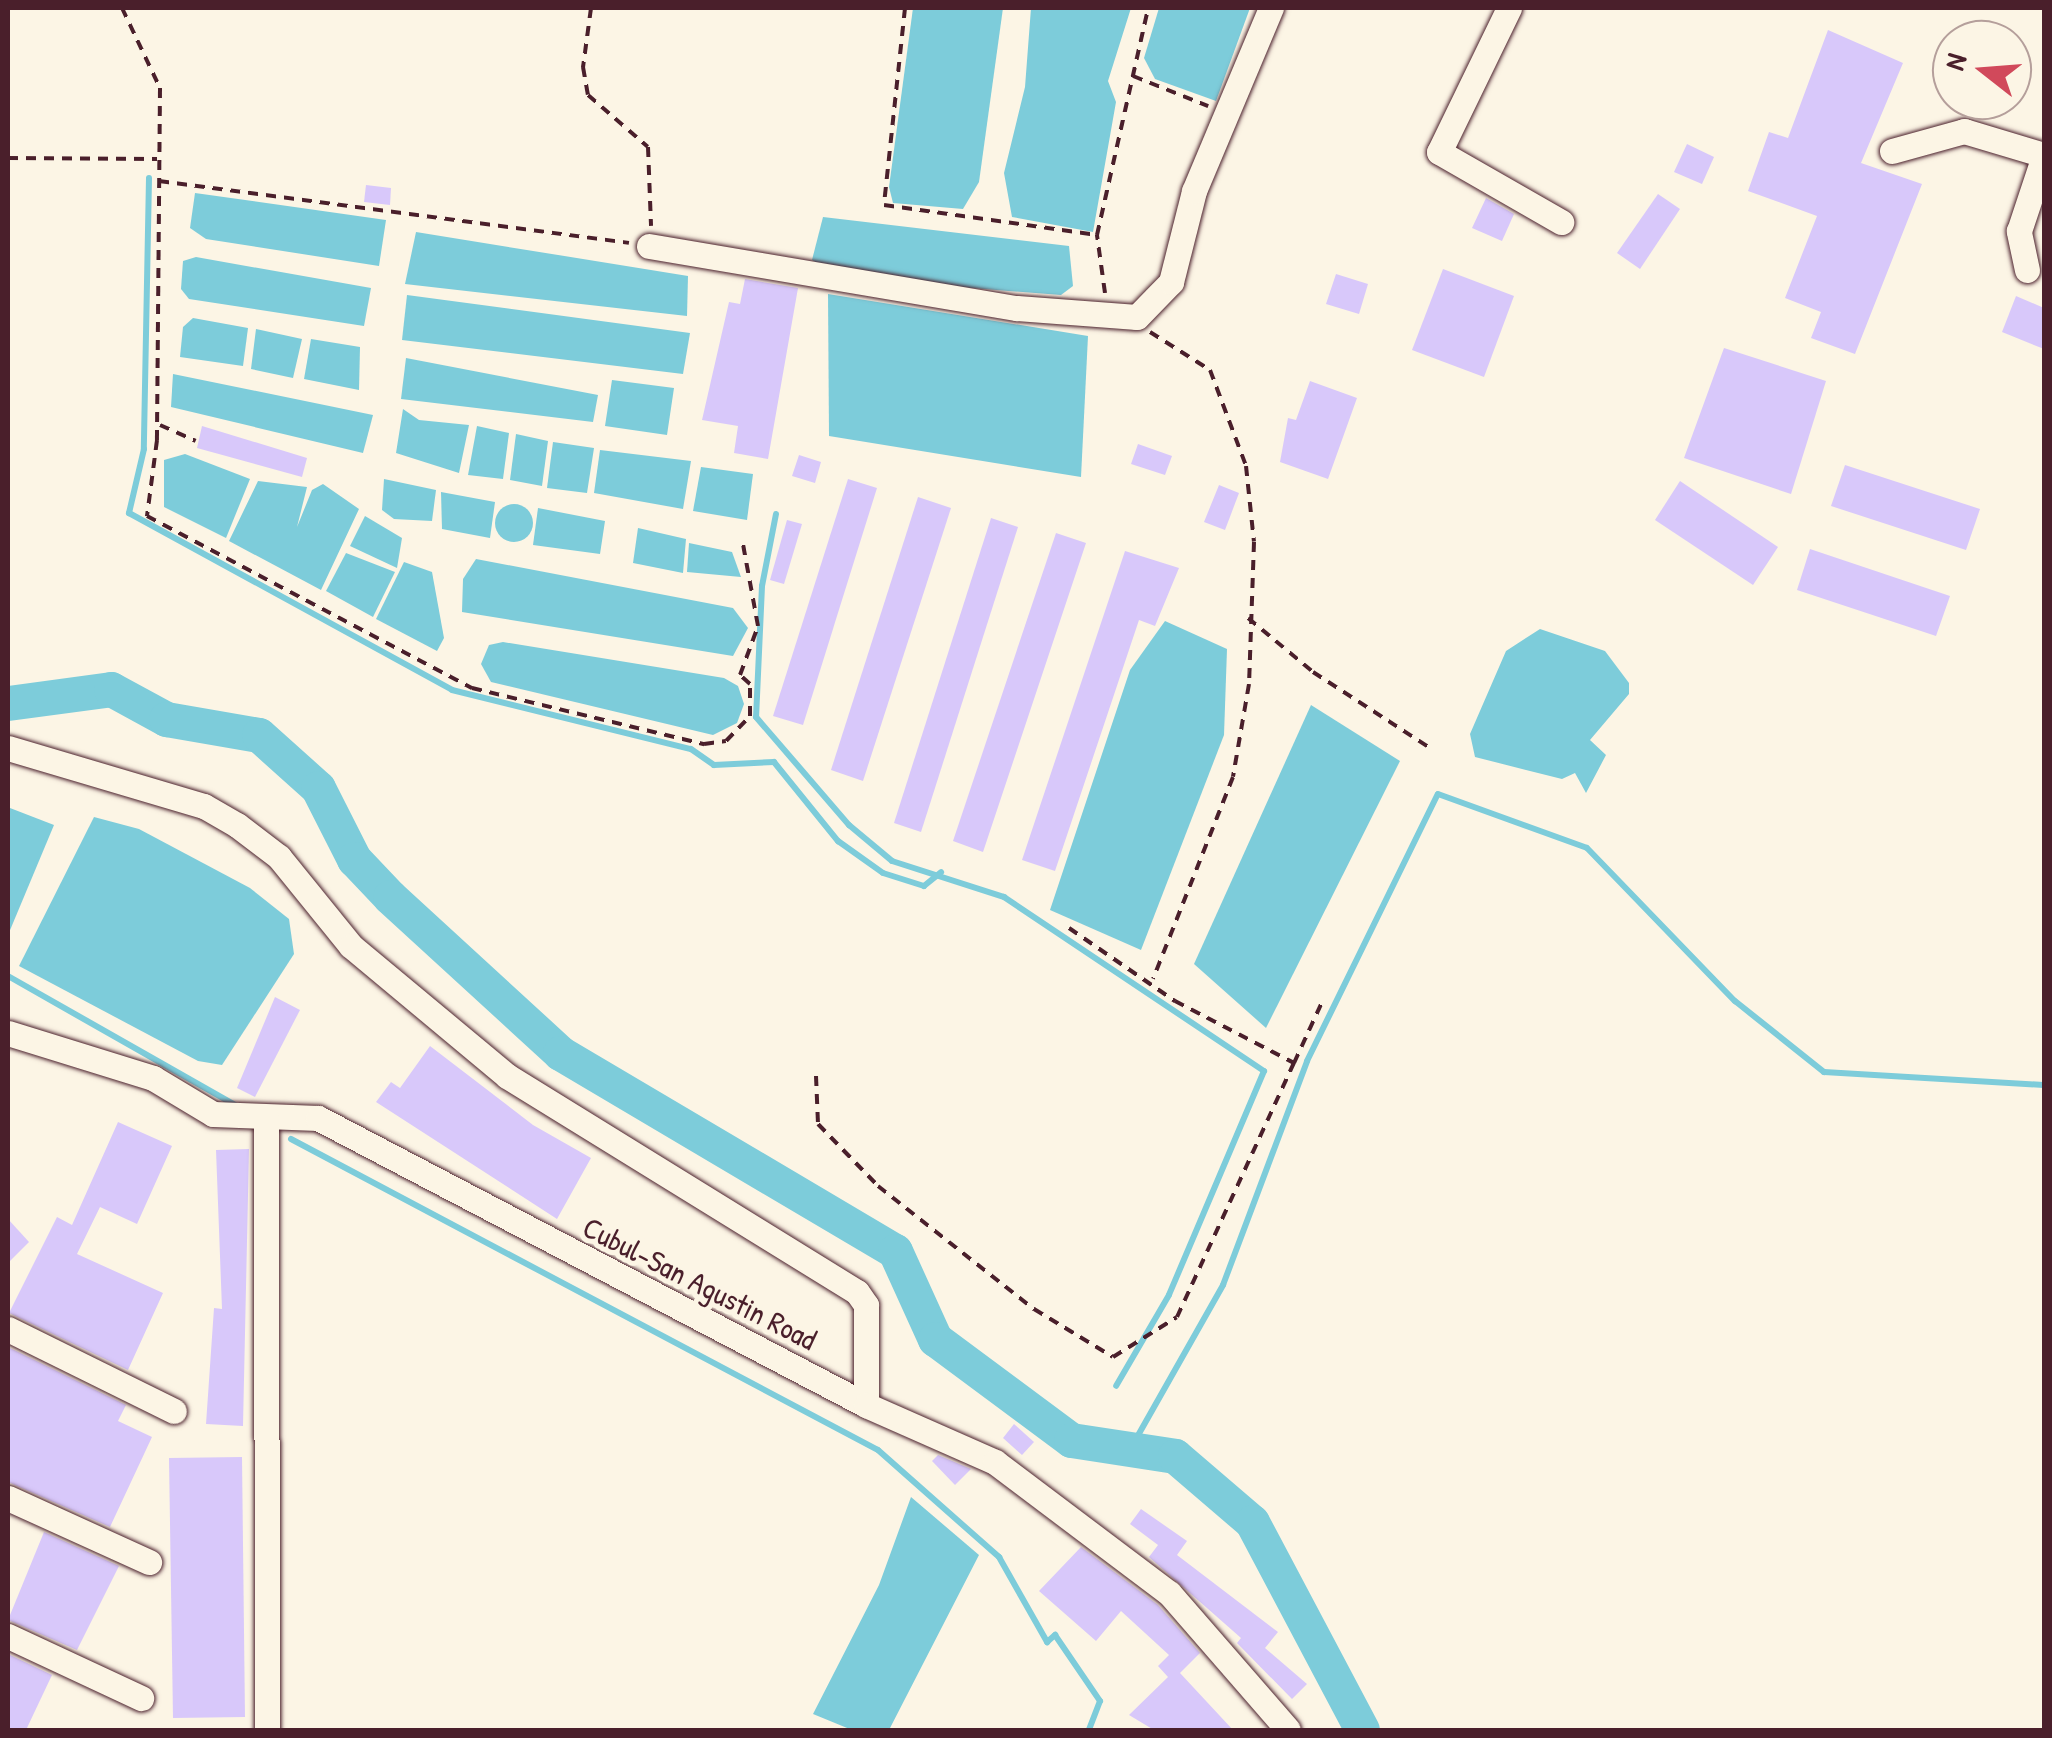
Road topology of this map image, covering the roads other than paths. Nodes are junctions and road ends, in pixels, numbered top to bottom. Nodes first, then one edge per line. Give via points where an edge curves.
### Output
1 (1271, 8) edge
2 (1509, 8) edge
3 (1892, 152) dead end
4 (2044, 156) edge
5 (1561, 222) dead end
6 (648, 246) dead end
7 (2027, 270) dead end
8 (8, 748) edge
9 (8, 1033) edge
10 (266, 1117) junction
11 (8, 1329) edge
12 (866, 1405) junction
13 (174, 1410) dead end
14 (8, 1498) edge
15 (149, 1562) dead end
16 (8, 1636) edge
17 (141, 1698) dead end
18 (267, 1730) edge
19 (1288, 1730) edge

1 - 6 street via 1194,191 1171,282 1137,318
2 - 5 street via 1439,152
3 - 4 street via 1964,132
4 - 7 street via 2019,232
8 - 12 street via 204,806 237,826 279,857 351,946 507,1076 858,1292 866,1306
9 - 10 street, Cubul-San Agustin Road via 153,1078 213,1114
10 - 12 street, Cubul-San Agustin Road via 318,1118
10 - 18 street
11 - 13 street
12 - 19 street, Cubul-San Agustin Road via 995,1462 1169,1593
14 - 15 street
16 - 17 street

